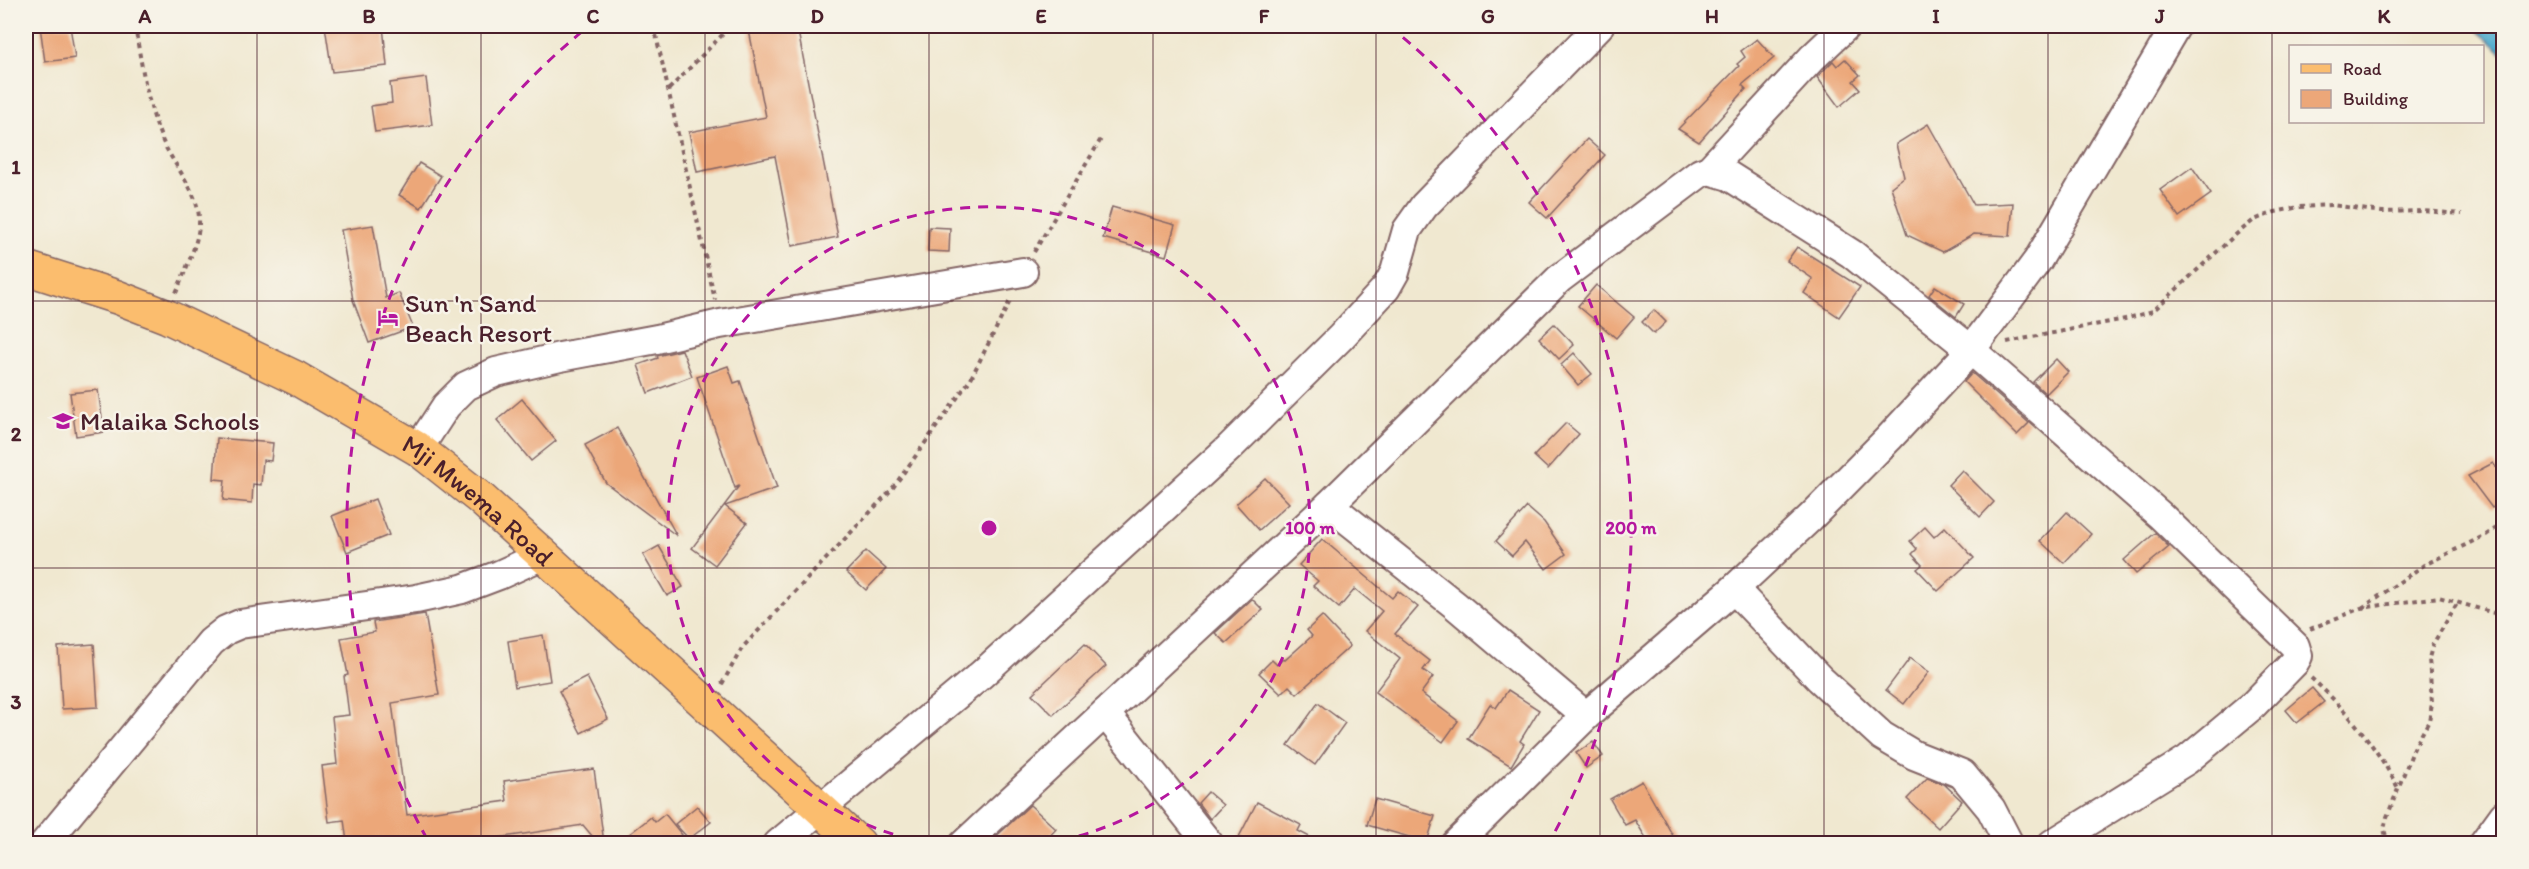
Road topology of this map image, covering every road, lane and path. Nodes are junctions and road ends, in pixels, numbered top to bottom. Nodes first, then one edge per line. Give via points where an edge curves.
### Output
1 (135, 26) edge
2 (654, 26) edge
3 (731, 26) edge
4 (1599, 26) edge
5 (1846, 26) edge
6 (2176, 26) edge
7 (669, 90) junction
8 (1101, 139) dead end
9 (1709, 170) junction
10 (2462, 214) dead end
11 (26, 268) edge
12 (1023, 272) junction
13 (168, 317) junction
14 (720, 324) junction
15 (1971, 350) junction
16 (418, 449) junction
17 (1329, 505) junction
18 (2504, 523) edge
19 (543, 555) junction
20 (1734, 589) junction
21 (2458, 603) junction
22 (2361, 608) junction
23 (2504, 616) edge
24 (2283, 634) junction
25 (2294, 663) junction
26 (716, 713) junction
27 (1105, 713) junction
28 (1586, 716) junction
29 (2399, 790) junction
30 (819, 809) junction
31 (2504, 815) edge
32 (44, 843) edge
33 (778, 843) edge
34 (859, 843) edge
35 (964, 843) edge
36 (1209, 843) edge
37 (1456, 843) edge
38 (2009, 843) edge
39 (2052, 843) edge
40 (2388, 843) edge
41 (2483, 843) edge

1 - 13 path via 160,135 190,189 200,224
2 - 7 path
3 - 7 path
4 - 30 street via 1424,206 1407,230 1395,272 1386,288 1341,337 1229,448 982,674
5 - 9 street
6 - 15 street via 2038,260
7 - 14 path
8 - 12 path
9 - 15 street via 1729,177 1852,254
9 - 17 street via 1559,279
10 - 15 path via 2382,212 2332,205 2275,212 2254,220 2234,236 2153,311
11 - 13 main road, Mji Mwema Road
12 - 14 street
12 - 26 path via 957,399 892,489 742,648 716,696
13 - 16 main road, Mji Mwema Road via 296,378
14 - 16 street via 496,372 466,386 446,406
15 - 20 street via 1890,438
15 - 24 street via 2161,516
16 - 19 main road, Mji Mwema Road
17 - 27 street
17 - 28 street
18 - 22 path via 2424,565
19 - 26 main road, Mji Mwema Road
19 - 32 street via 462,589 240,624 226,630 211,642
20 - 28 street
20 - 38 street via 1820,679 1882,736 1914,755 1962,774 1991,809
21 - 22 path via 2439,597
21 - 23 path
21 - 29 path via 2433,644 2429,658 2429,722 2414,748
22 - 24 path via 2313,629
24 - 25 street via 2295,646 2298,656
25 - 29 path via 2359,726
25 - 39 street via 2252,706 2187,760
26 - 30 main road, Mji Mwema Road
27 - 35 street
27 - 36 street
28 - 37 street
29 - 40 path via 2384,830
30 - 33 street
30 - 34 main road, Mji Mwema Road
31 - 41 street

